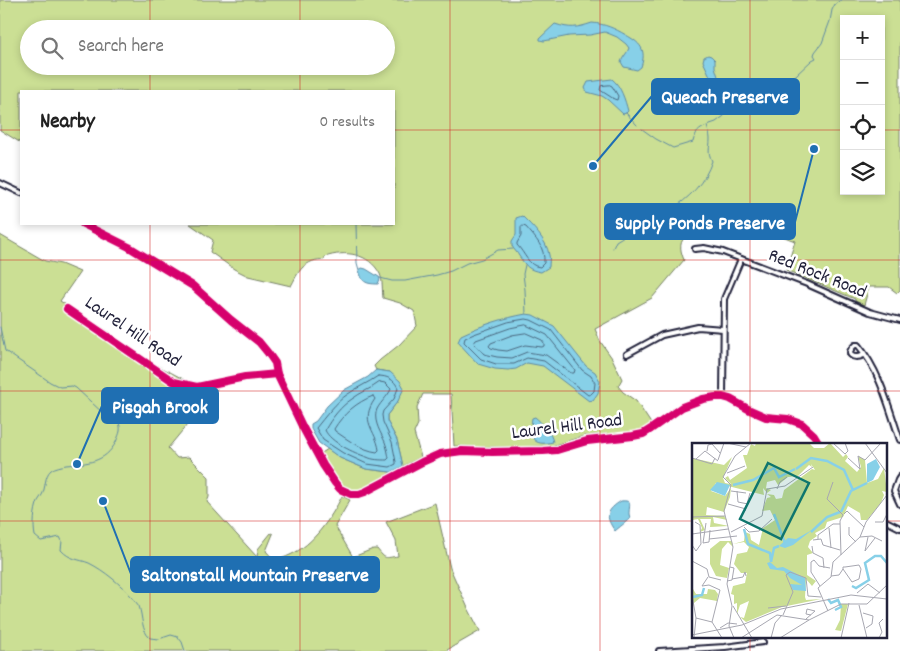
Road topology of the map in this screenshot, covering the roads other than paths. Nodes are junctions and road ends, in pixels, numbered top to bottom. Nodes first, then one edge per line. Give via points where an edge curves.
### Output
1 (0, 183) edge
2 (20, 193) edge
3 (85, 225) edge
4 (695, 249) dead end
5 (740, 259) junction
6 (67, 308) dead end
7 (900, 320) edge
8 (723, 329) junction
9 (627, 354) dead end
10 (864, 355) dead end
11 (277, 374) junction
12 (723, 397) junction
13 (900, 440) edge
14 (819, 443) edge
15 (900, 477) edge
16 (900, 504) edge
17 (888, 522) edge
18 (900, 528) edge
19 (763, 642) dead end
20 (726, 649) edge
21 (662, 651) edge

1 - 2 street
3 - 11 street via 193,286 259,342 275,363
4 - 5 street, Red Rock Road via 723,252
5 - 7 street, Red Rock Road via 870,312
5 - 8 street via 724,299
6 - 11 street, Laurel Hill Road via 174,382 197,387
8 - 9 street via 698,327 662,335
8 - 12 street
10 - 13 street via 882,386
11 - 12 street, Laurel Hill Road via 334,483 346,492 356,494 440,454 462,451 543,452 587,441 643,434 690,403
12 - 14 street via 766,417 788,418 802,424
15 - 16 street via 894,491
17 - 18 street
19 - 20 street
20 - 21 street

